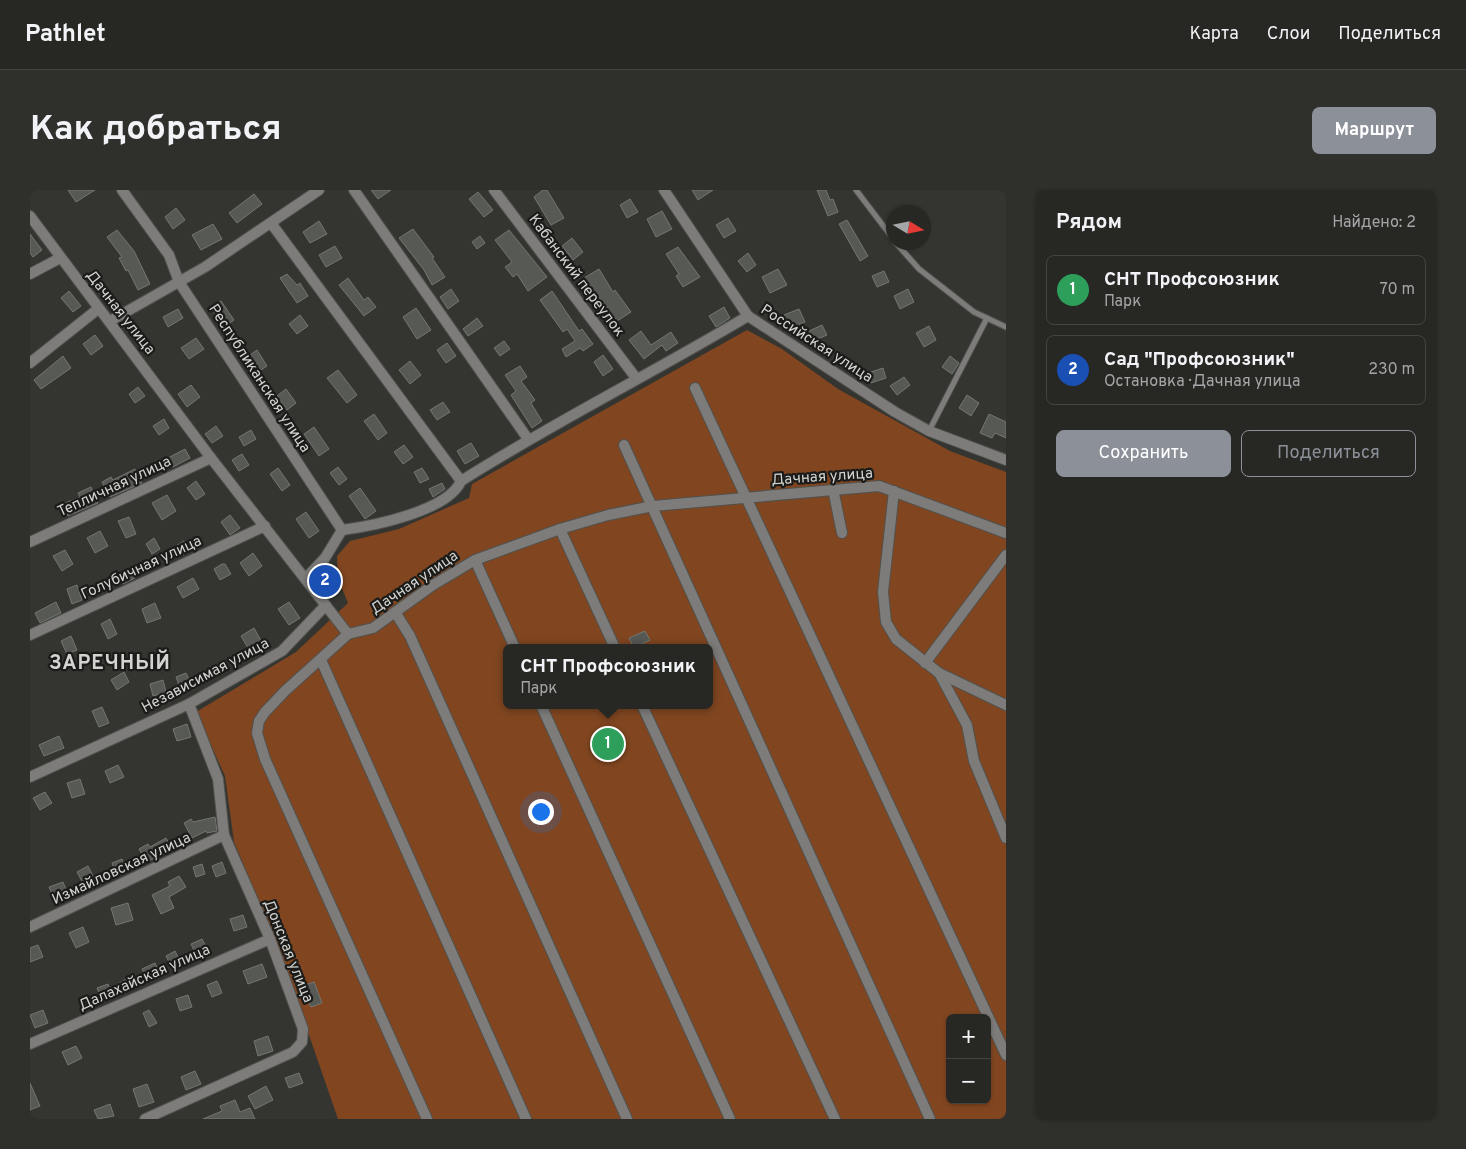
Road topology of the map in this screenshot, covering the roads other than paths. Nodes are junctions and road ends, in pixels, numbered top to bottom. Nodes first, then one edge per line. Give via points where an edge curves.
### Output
1 (122, 190) edge
2 (319, 190) edge
3 (354, 190) edge
4 (494, 190) edge
5 (664, 190) edge
6 (856, 190) edge
7 (30, 216) edge
8 (271, 223) junction
9 (886, 231) edge
10 (901, 250) edge
11 (60, 258) junction
12 (30, 274) edge
13 (179, 282) junction
14 (98, 309) junction
15 (748, 316) junction
16 (987, 318) junction
17 (110, 321) junction
18 (1006, 327) edge
19 (30, 363) edge
20 (636, 378) junction
21 (695, 388) dead end
22 (929, 431) junction
23 (528, 439) junction
24 (624, 445) dead end
25 (211, 458) junction
26 (1006, 460) edge
27 (460, 481) junction
28 (833, 489) junction
29 (894, 491) junction
30 (745, 497) junction
31 (653, 506) junction
32 (265, 526) junction
33 (342, 530) junction
34 (560, 530) junction
35 (842, 533) dead end
36 (1006, 533) edge
37 (30, 542) edge
38 (1006, 555) edge
39 (475, 560) junction
40 (306, 578) junction
41 (326, 605) junction
42 (395, 612) junction
43 (348, 634) junction
44 (30, 635) edge
45 (513, 644) edge
46 (613, 644) edge
47 (321, 660) junction
48 (926, 663) junction
49 (939, 672) junction
50 (189, 704) junction
51 (1006, 704) edge
52 (543, 709) edge
53 (644, 709) edge
54 (30, 778) edge
55 (224, 835) junction
56 (1006, 838) edge
57 (30, 927) edge
58 (270, 939) junction
59 (30, 1044) edge
60 (1006, 1055) edge
61 (145, 1119) edge
62 (427, 1119) edge
63 (526, 1119) edge
64 (627, 1119) edge
65 (730, 1119) edge
66 (834, 1119) edge
67 (930, 1119) edge

1 - 13 street, Республиканская улица via 169,255
2 - 8 street
3 - 23 street
4 - 20 street, Кабанский переулок
5 - 15 street, Российская улица
6 - 9 lane
7 - 11 street, Дачная улица
8 - 13 street
8 - 27 street
10 - 16 lane via 919,269 974,312
11 - 12 street
11 - 14 street, Дачная улица
13 - 17 street
13 - 33 street, Республиканская улица
14 - 17 street, Дачная улица
14 - 19 street
15 - 20 street
15 - 22 street, Российская улица
16 - 18 lane
16 - 22 lane
17 - 25 street, Дачная улица
20 - 23 street
21 - 30 street
22 - 26 street, Российская улица
23 - 27 street
24 - 31 street
25 - 32 street, Дачная улица
25 - 37 street, Тепличная улица
27 - 33 street via 457,490 447,499 372,527
28 - 29 street, Дачная улица via 879,486
28 - 30 street, Дачная улица
28 - 35 street
29 - 36 street, Дачная улица
29 - 48 street via 883,592 886,622 896,639
30 - 31 street, Дачная улица
30 - 60 street
31 - 34 street, Дачная улица via 608,515
31 - 67 street
32 - 40 street, Дачная улица
32 - 44 street, Голубичная улица
33 - 40 street via 325,558
34 - 39 street, Дачная улица
34 - 46 street
38 - 48 street
39 - 42 street, Дачная улица
39 - 45 street
40 - 41 street, Дачная улица
41 - 43 street, Дачная улица
41 - 50 street, Независимая улица via 282,651
42 - 43 street, Дачная улица via 373,628
42 - 64 street via 410,636
43 - 47 street
47 - 62 street via 265,712 257,733 265,759
47 - 63 street
48 - 49 street
49 - 51 street
49 - 56 street via 968,725 974,761
50 - 54 street, Независимая улица
50 - 55 street, Донская улица via 218,779
52 - 65 street
53 - 66 street
55 - 57 street, Измайловская улица
55 - 58 street, Донская улица
58 - 59 street, Далахайская улица
58 - 61 street, Донская улица via 303,1029 302,1042 293,1052

